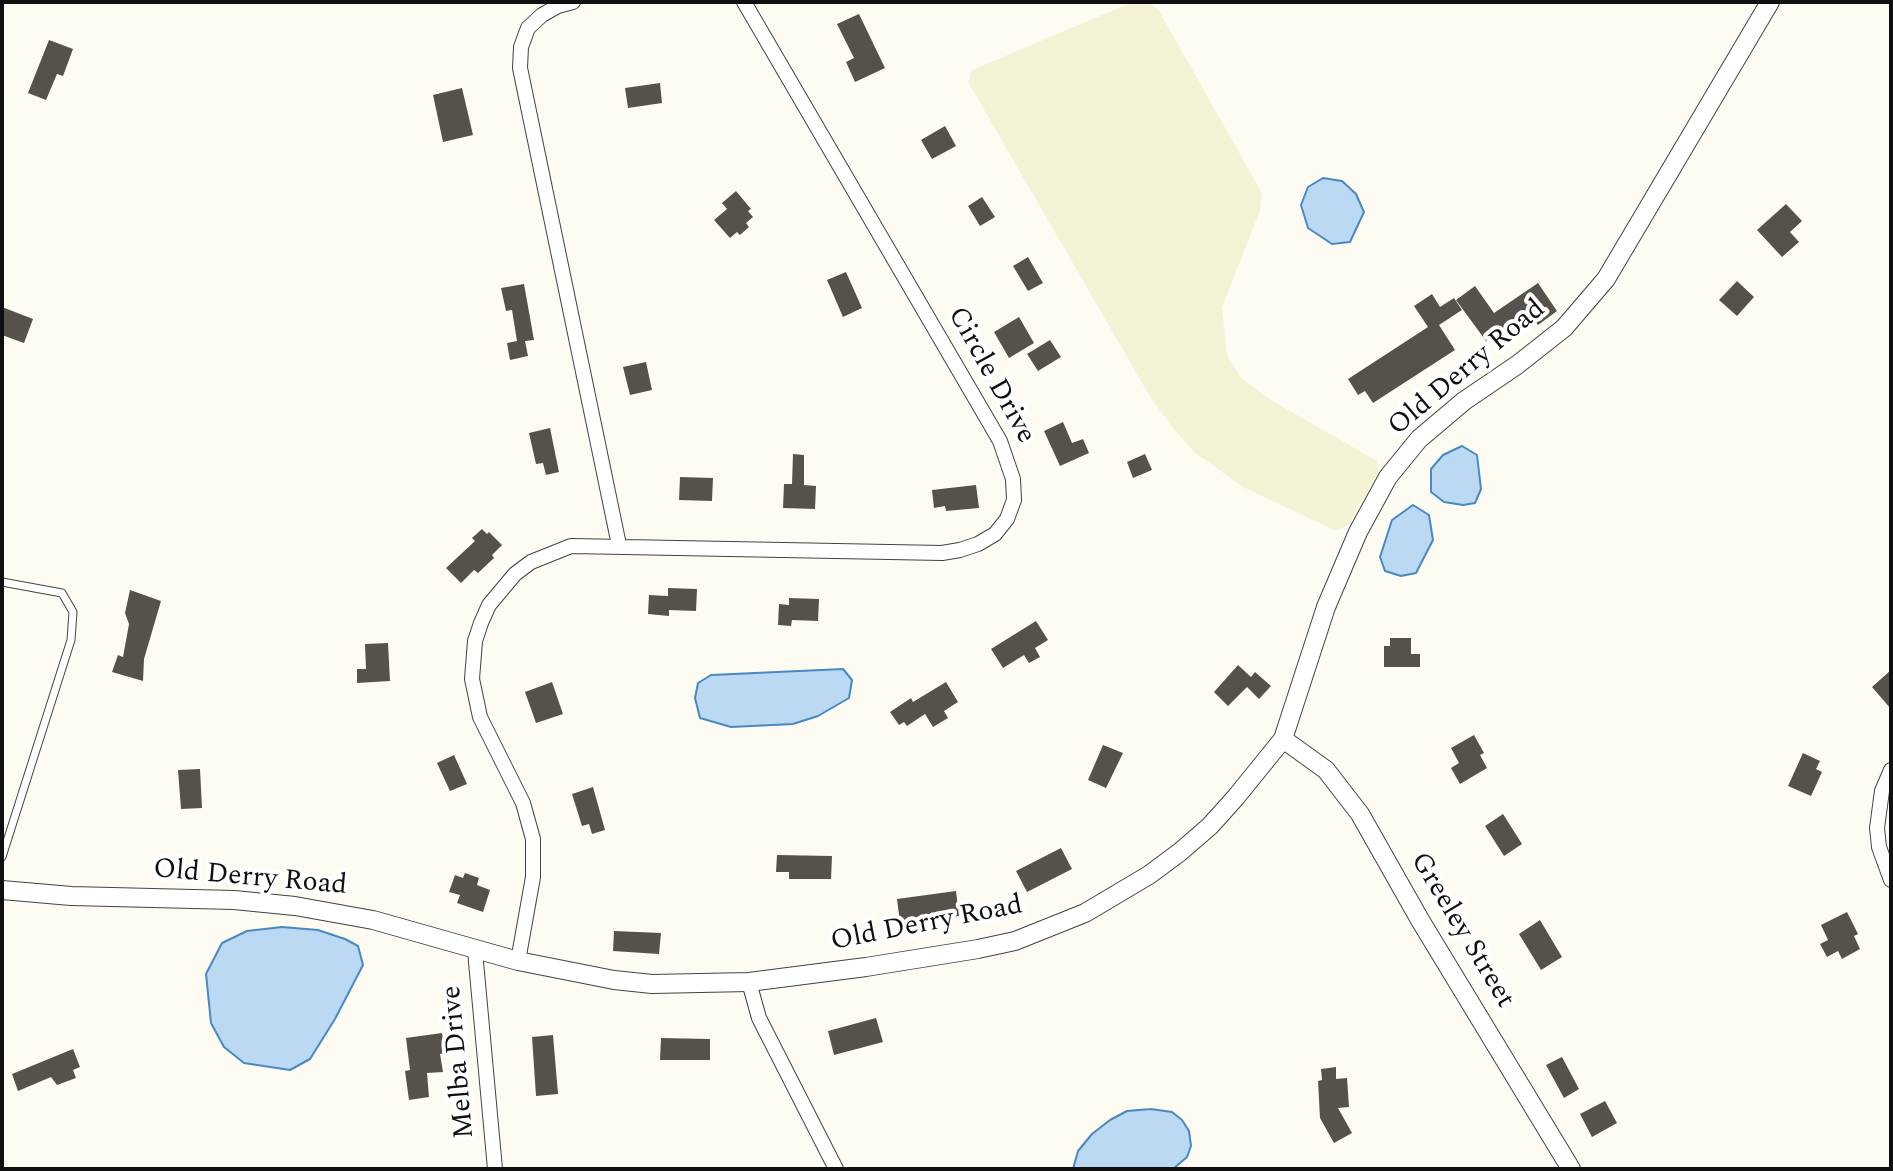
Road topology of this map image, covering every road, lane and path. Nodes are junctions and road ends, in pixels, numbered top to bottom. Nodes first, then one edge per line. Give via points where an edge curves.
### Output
1 (573, 2) edge
2 (744, 2) edge
3 (1770, 2) edge
4 (619, 545) junction
5 (2, 582) edge
6 (1283, 739) junction
7 (1891, 770) edge
8 (2, 857) edge
9 (1891, 880) edge
10 (2, 890) edge
11 (475, 951) junction
12 (518, 961) junction
13 (749, 982) junction
14 (495, 1169) edge
15 (836, 1169) edge
16 (1571, 1169) edge

1 - 4 street via 542,15 528,28 520,68
2 - 4 street, Circle Drive via 1000,441 1014,500 995,534 942,553
3 - 6 street, Old Derry Road via 1606,279 1564,328 1419,439 1388,477 1326,607
4 - 12 street, Circle Drive via 571,546 531,562 489,605 475,641 472,679 480,717 523,803 533,839 533,877
5 - 8 lane via 62,593 73,612 71,640
6 - 13 street, Old Derry Road via 1210,826 1149,875 1085,913 1027,937 978,949
6 - 16 street, Greeley Street via 1326,770 1360,814
7 - 9 street via 1877,828
10 - 11 street, Old Derry Road via 295,906 373,920
11 - 12 street, Old Derry Road
11 - 14 street, Melba Drive
12 - 13 street, Old Derry Road via 652,984
13 - 15 street via 759,1018

